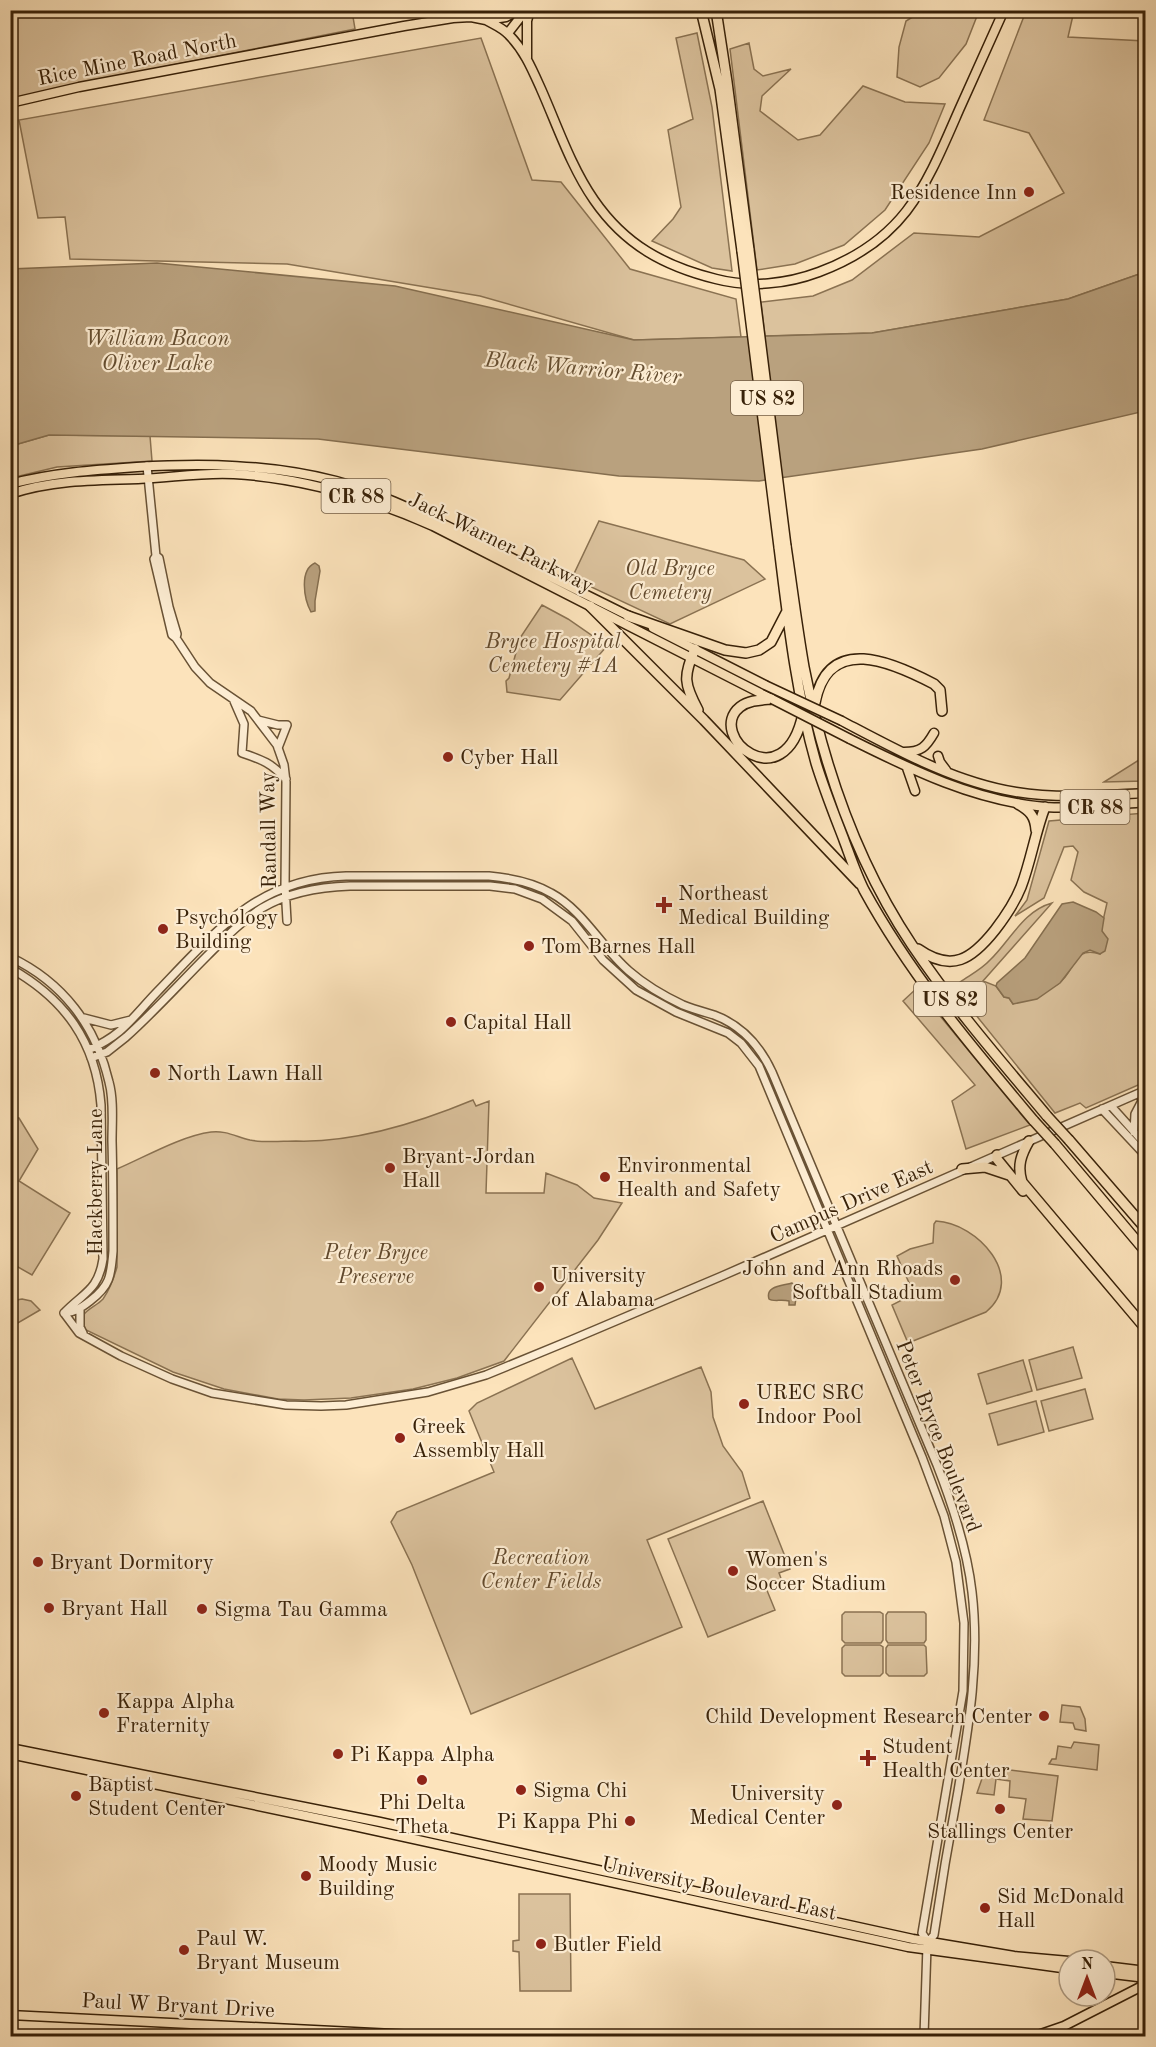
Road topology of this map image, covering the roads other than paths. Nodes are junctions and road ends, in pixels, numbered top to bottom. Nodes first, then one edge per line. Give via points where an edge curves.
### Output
1 (518, 10) edge
2 (528, 10) edge
3 (701, 10) edge
4 (716, 10) edge
5 (1004, 10) edge
6 (486, 20) junction
7 (508, 33) junction
8 (527, 58) junction
9 (10, 103) edge
10 (745, 251) junction
11 (147, 466) junction
12 (148, 478) junction
13 (10, 484) edge
14 (10, 494) edge
15 (782, 547) junction
16 (590, 606) junction
17 (787, 611) junction
18 (628, 616) junction
19 (693, 653) junction
20 (232, 698) junction
21 (772, 699) junction
22 (809, 709) junction
23 (942, 711) dead end
24 (258, 720) junction
25 (704, 720) junction
26 (934, 733) dead end
27 (278, 748) junction
28 (901, 752) junction
29 (938, 756) dead end
30 (928, 765) junction
31 (907, 768) junction
32 (949, 772) junction
33 (922, 775) junction
34 (286, 779) junction
35 (915, 790) dead end
36 (1146, 793) edge
37 (1050, 795) junction
38 (1146, 802) edge
39 (1018, 804) junction
40 (1044, 807) junction
41 (1036, 831) junction
42 (285, 886) junction
43 (863, 888) junction
44 (286, 897) junction
45 (287, 921) dead end
46 (911, 944) junction
47 (10, 957) edge
48 (10, 968) edge
49 (83, 1018) junction
50 (133, 1018) junction
51 (97, 1046) junction
52 (88, 1050) junction
53 (100, 1055) junction
54 (92, 1058) junction
55 (1146, 1092) edge
56 (1111, 1106) junction
57 (1102, 1109) junction
58 (1134, 1132) junction
59 (1029, 1141) junction
60 (1146, 1146) edge
61 (997, 1155) junction
62 (1146, 1156) edge
63 (962, 1169) junction
64 (1010, 1175) junction
65 (1022, 1182) junction
66 (835, 1226) junction
67 (827, 1230) junction
68 (1146, 1230) edge
69 (1146, 1252) edge
70 (80, 1309) junction
71 (64, 1313) junction
72 (1146, 1329) edge
73 (84, 1336) junction
74 (1146, 1336) edge
75 (10, 1748) edge
76 (10, 1754) edge
77 (364, 1823) junction
78 (927, 1946) junction
79 (1057, 1960) edge
80 (1057, 1967) edge
81 (1117, 1967) edge
82 (1146, 1971) edge
83 (1117, 1974) edge
84 (1146, 1978) edge
85 (1146, 1984) edge
86 (10, 2015) edge
87 (344, 2034) edge
88 (434, 2037) edge
89 (924, 2037) edge
90 (1035, 2037) edge

1 - 6 main road, Rice Mine Road North
2 - 7 main road
2 - 8 main road
3 - 10 highway, US 82 via 720,89
4 - 10 highway, US 82
5 - 8 main road via 931,174 906,213 876,242 843,263 779,283 741,284 686,272 654,256 618,229 580,175
6 - 7 main road
6 - 9 main road, Rice Mine Road North via 461,18 404,26
7 - 8 main road
10 - 15 highway, US 82, bridge
11 - 12 street, Randall Way
11 - 13 main road, Jack Warner Parkway via 70,472
11 - 18 main road, Jack Warner Parkway via 253,466 338,482 401,504
12 - 14 main road, Jack Warner Parkway / CR 88 via 64,483
12 - 16 main road, Jack Warner Parkway / CR 88 via 234,474 301,483 356,496 433,526
12 - 20 street, Randall Way via 156,556 176,638 195,667
15 - 17 highway, US 82
15 - 22 highway, US 82
16 - 19 main road, Jack Warner Parkway / CR 88
16 - 25 highway
17 - 18 highway via 771,642 746,653 725,650
17 - 22 highway, US 82 via 794,661
18 - 19 main road, Jack Warner Parkway
19 - 21 main road, Jack Warner Parkway / CR 88
19 - 25 highway via 685,680
19 - 28 main road, Jack Warner Parkway / CR 88, bridge
20 - 24 street, Randall Way
20 - 34 street via 244,724 242,753 264,760
21 - 22 highway via 754,700 734,713 734,737 753,756 767,758 787,750
21 - 31 main road, Jack Warner Parkway / CR 88, bridge
22 - 23 highway via 823,678 833,668 856,658 870,658 934,684 940,690
22 - 43 highway, US 82 via 815,760
22 - 46 highway, US 82 via 867,864
24 - 27 street, Randall Way
24 - 27 street via 287,725
25 - 43 highway
26 - 28 main road via 918,751
27 - 34 street, Randall Way
28 - 30 main road, CR 88
29 - 32 main road
30 - 32 main road, CR 88
30 - 33 main road
31 - 33 main road, Jack Warner Parkway / CR 88
31 - 35 main road
32 - 37 main road, CR 88 via 1002,789
33 - 39 main road, Jack Warner Parkway / CR 88
34 - 42 street, Randall Way
36 - 37 main road, CR 88
37 - 40 main road
38 - 40 main road, CR 88
39 - 40 main road, Jack Warner Parkway / CR 88
39 - 41 highway via 1030,811
40 - 41 highway
41 - 46 highway via 1021,887 1005,917 979,950 955,961 939,961
42 - 44 street, Randall Way
42 - 50 street, Peter Bryce Boulevard via 232,918
42 - 66 street, Peter Bryce Boulevard via 334,876 489,876 517,880 551,893 581,917 618,962 642,981 685,1005 722,1018 752,1041 768,1062
43 - 69 highway, US 82, bridge via 910,966 952,1023
44 - 45 street, Randall Way
44 - 53 street, Peter Bryce Boulevard via 241,923 132,1031
44 - 67 street, Peter Bryce Boulevard via 328,887 490,886 515,889 542,899 564,914 636,990 728,1033 750,1053
46 - 68 highway, US 82, bridge via 959,1011
47 - 49 street, Hackberry Lane via 51,982
48 - 52 street, Hackberry Lane via 60,1005
49 - 50 street via 111,1025
49 - 51 street, Hackberry Lane
50 - 51 street, Peter Bryce Boulevard via 118,1035
51 - 52 street, Peter Bryce Boulevard
51 - 53 street, Hackberry Lane
52 - 54 street, Hackberry Lane
53 - 54 street, Peter Bryce Boulevard
53 - 70 street, Hackberry Lane via 110,1082 112,1108 113,1251 108,1283
54 - 71 street, Hackberry Lane via 102,1105 103,1258 96,1283
55 - 56 street, Campus Drive East
55 - 58 street via 1135,1113
56 - 57 street, Campus Drive East
56 - 58 street
57 - 59 street, Campus Drive East
57 - 62 street
58 - 60 street
59 - 61 street, Campus Drive East
59 - 65 highway via 1020,1162
61 - 63 street, Campus Drive East
61 - 64 highway
61 - 65 highway
63 - 64 highway via 991,1168
63 - 66 street, Campus Drive East
64 - 74 highway
65 - 72 highway
66 - 67 street, Campus Drive East
66 - 78 street, Peter Bryce Boulevard via 945,1487 972,1593 972,1706 934,1935
67 - 73 street, Campus Drive East via 486,1375 428,1392 346,1405 297,1406 212,1393 172,1379
67 - 78 street, Peter Bryce Boulevard via 938,1498 960,1586 963,1690 922,1933
70 - 71 street, Hackberry Lane
70 - 73 street
71 - 73 street, Campus Drive East
75 - 77 main road
76 - 77 main road
77 - 78 main road, University Boulevard East
78 - 79 main road, University Boulevard East
78 - 80 main road, University Boulevard East
78 - 89 street
81 - 82 main road
83 - 84 main road
85 - 90 main road
86 - 87 main road, Paul W Bryant Drive
87 - 88 main road, Paul W Bryant Drive

